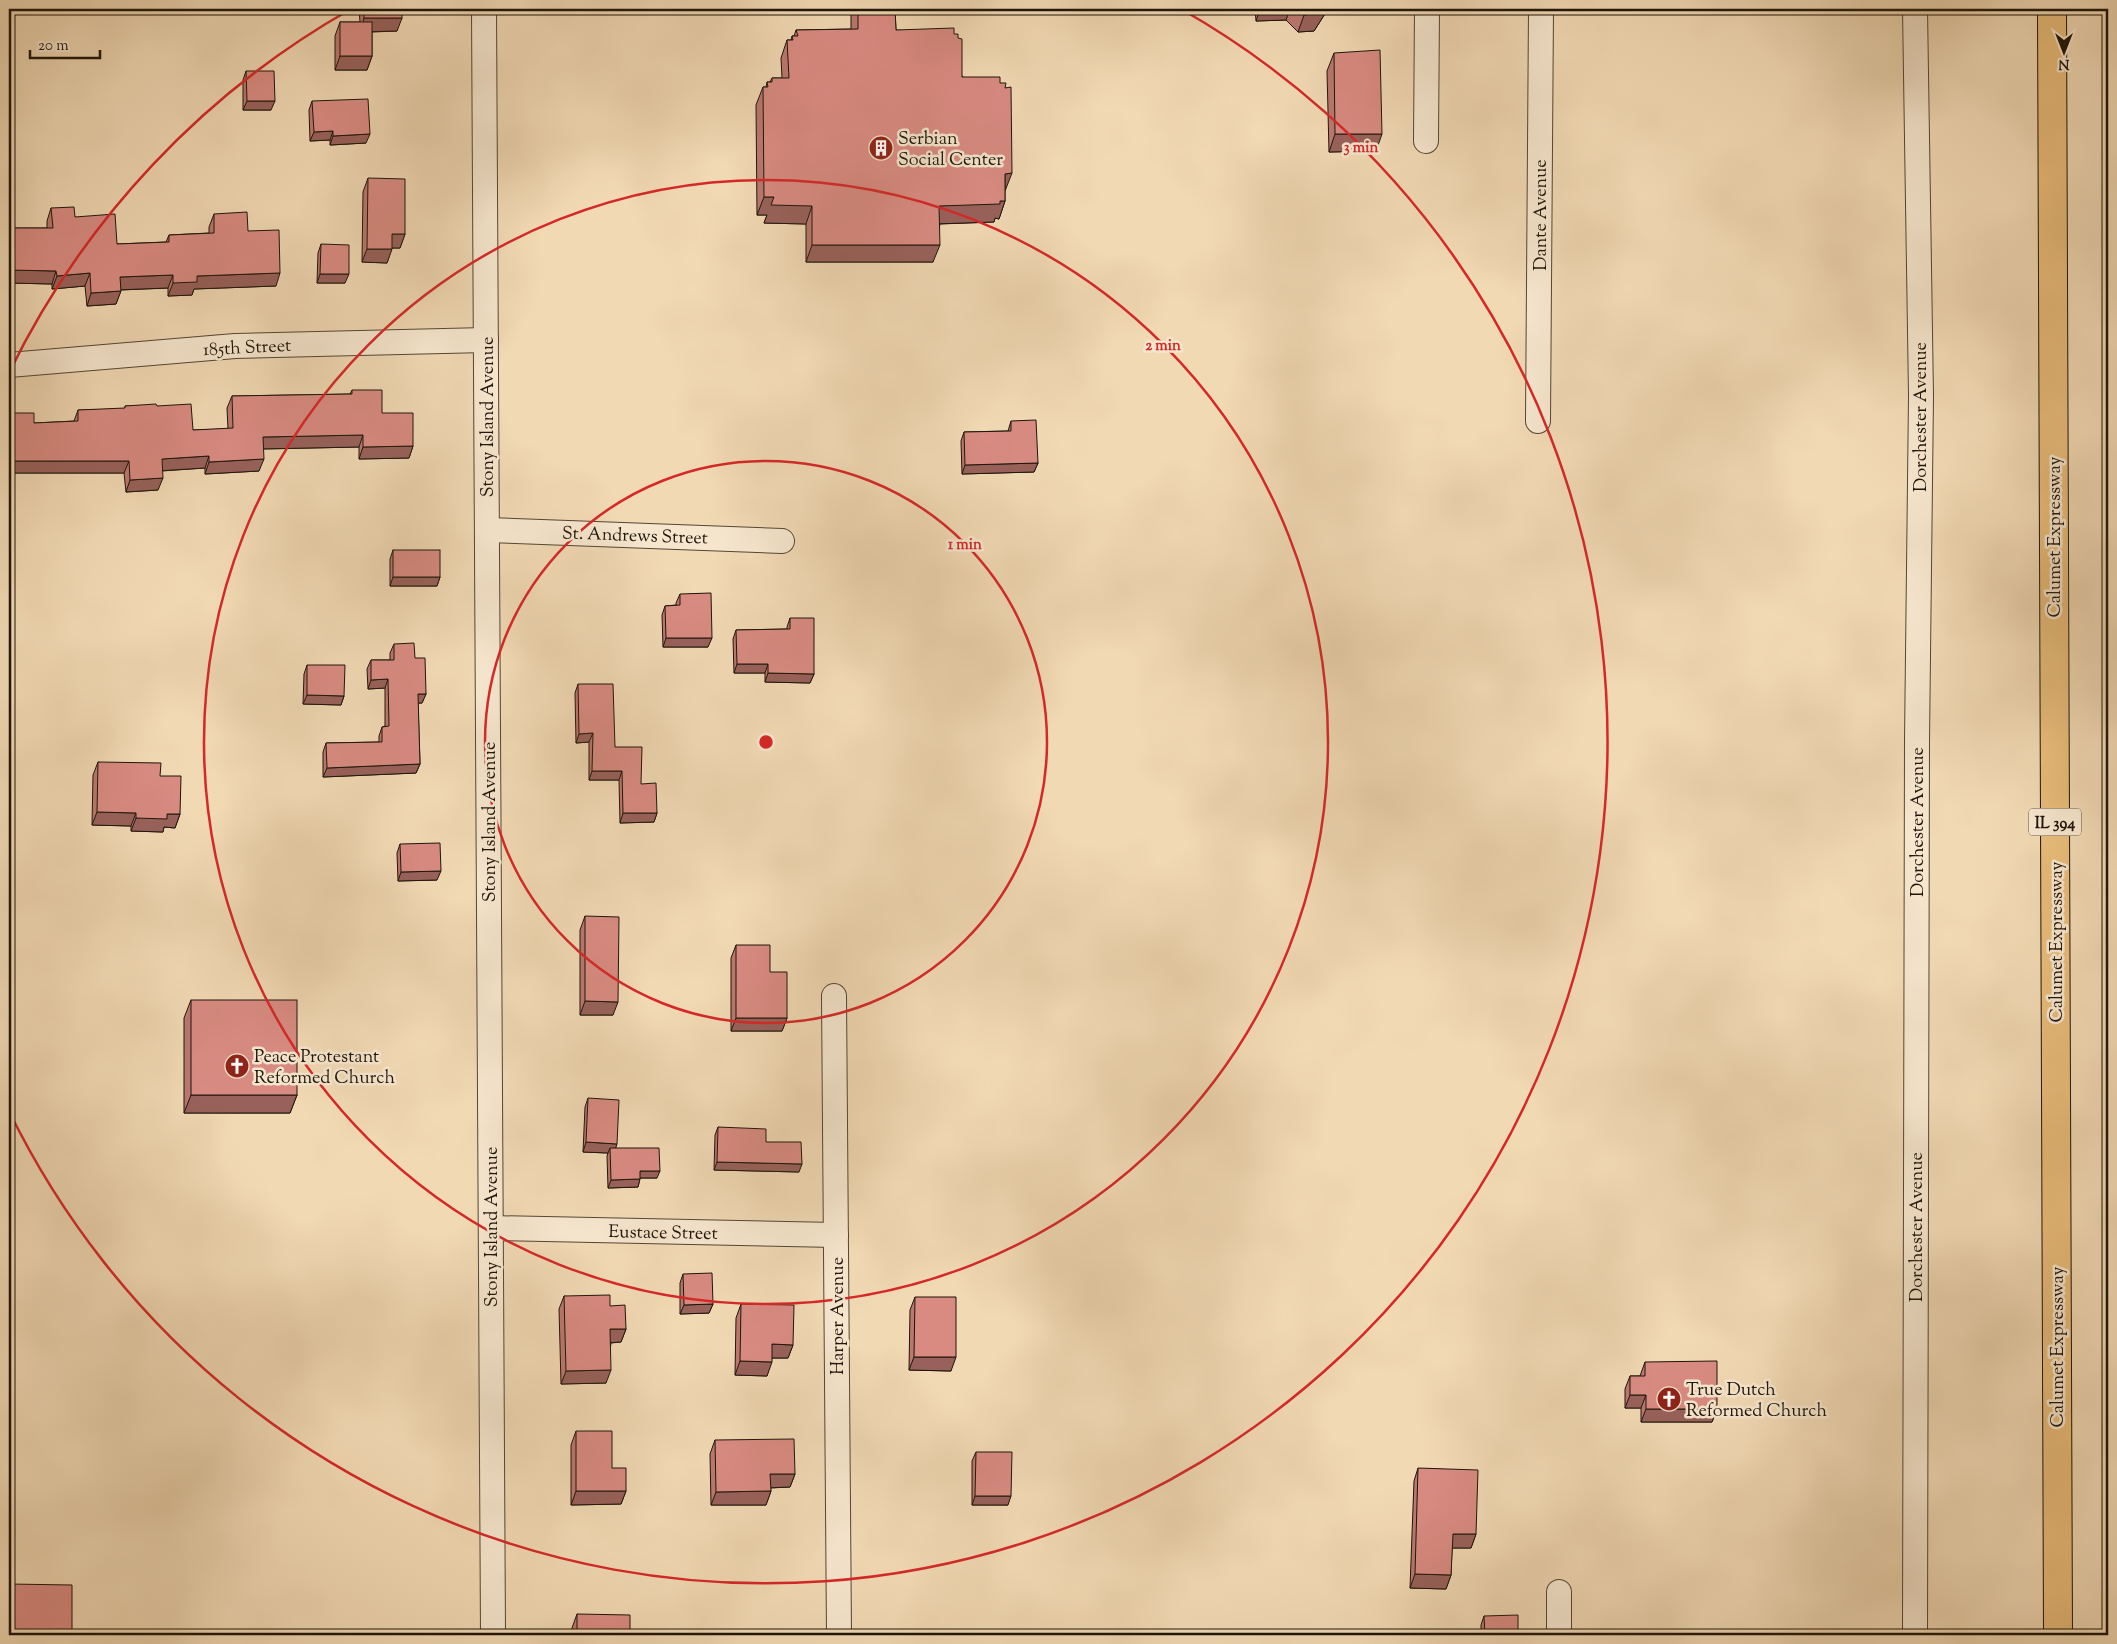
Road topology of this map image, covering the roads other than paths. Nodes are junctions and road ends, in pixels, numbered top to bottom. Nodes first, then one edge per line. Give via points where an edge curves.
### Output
1 (484, 9) edge
2 (1427, 9) edge
3 (1541, 9) edge
4 (1915, 9) edge
5 (2052, 9) edge
6 (1426, 141) dead end
7 (486, 340) junction
8 (9, 365) edge
9 (1538, 421) dead end
10 (487, 530) junction
11 (782, 541) dead end
12 (834, 996) dead end
13 (491, 1228) junction
14 (836, 1235) junction
15 (1559, 1592) dead end
16 (493, 1635) edge
17 (839, 1635) edge
18 (1559, 1635) edge
19 (1915, 1635) edge
20 (2058, 1635) edge

1 - 7 street, Stony Island Avenue
2 - 6 street
3 - 9 street, Dante Avenue
4 - 19 street, Dorchester Avenue via 1921,396
5 - 20 highway, Calumet Expressway / IL 394
7 - 8 street, 185th Street via 234,346
7 - 10 street, Stony Island Avenue
10 - 11 street, St. Andrews Street
10 - 13 street, Stony Island Avenue
12 - 14 street, Harper Avenue
13 - 14 street, Eustace Street
13 - 16 street, Stony Island Avenue
14 - 17 street, Harper Avenue
15 - 18 street

